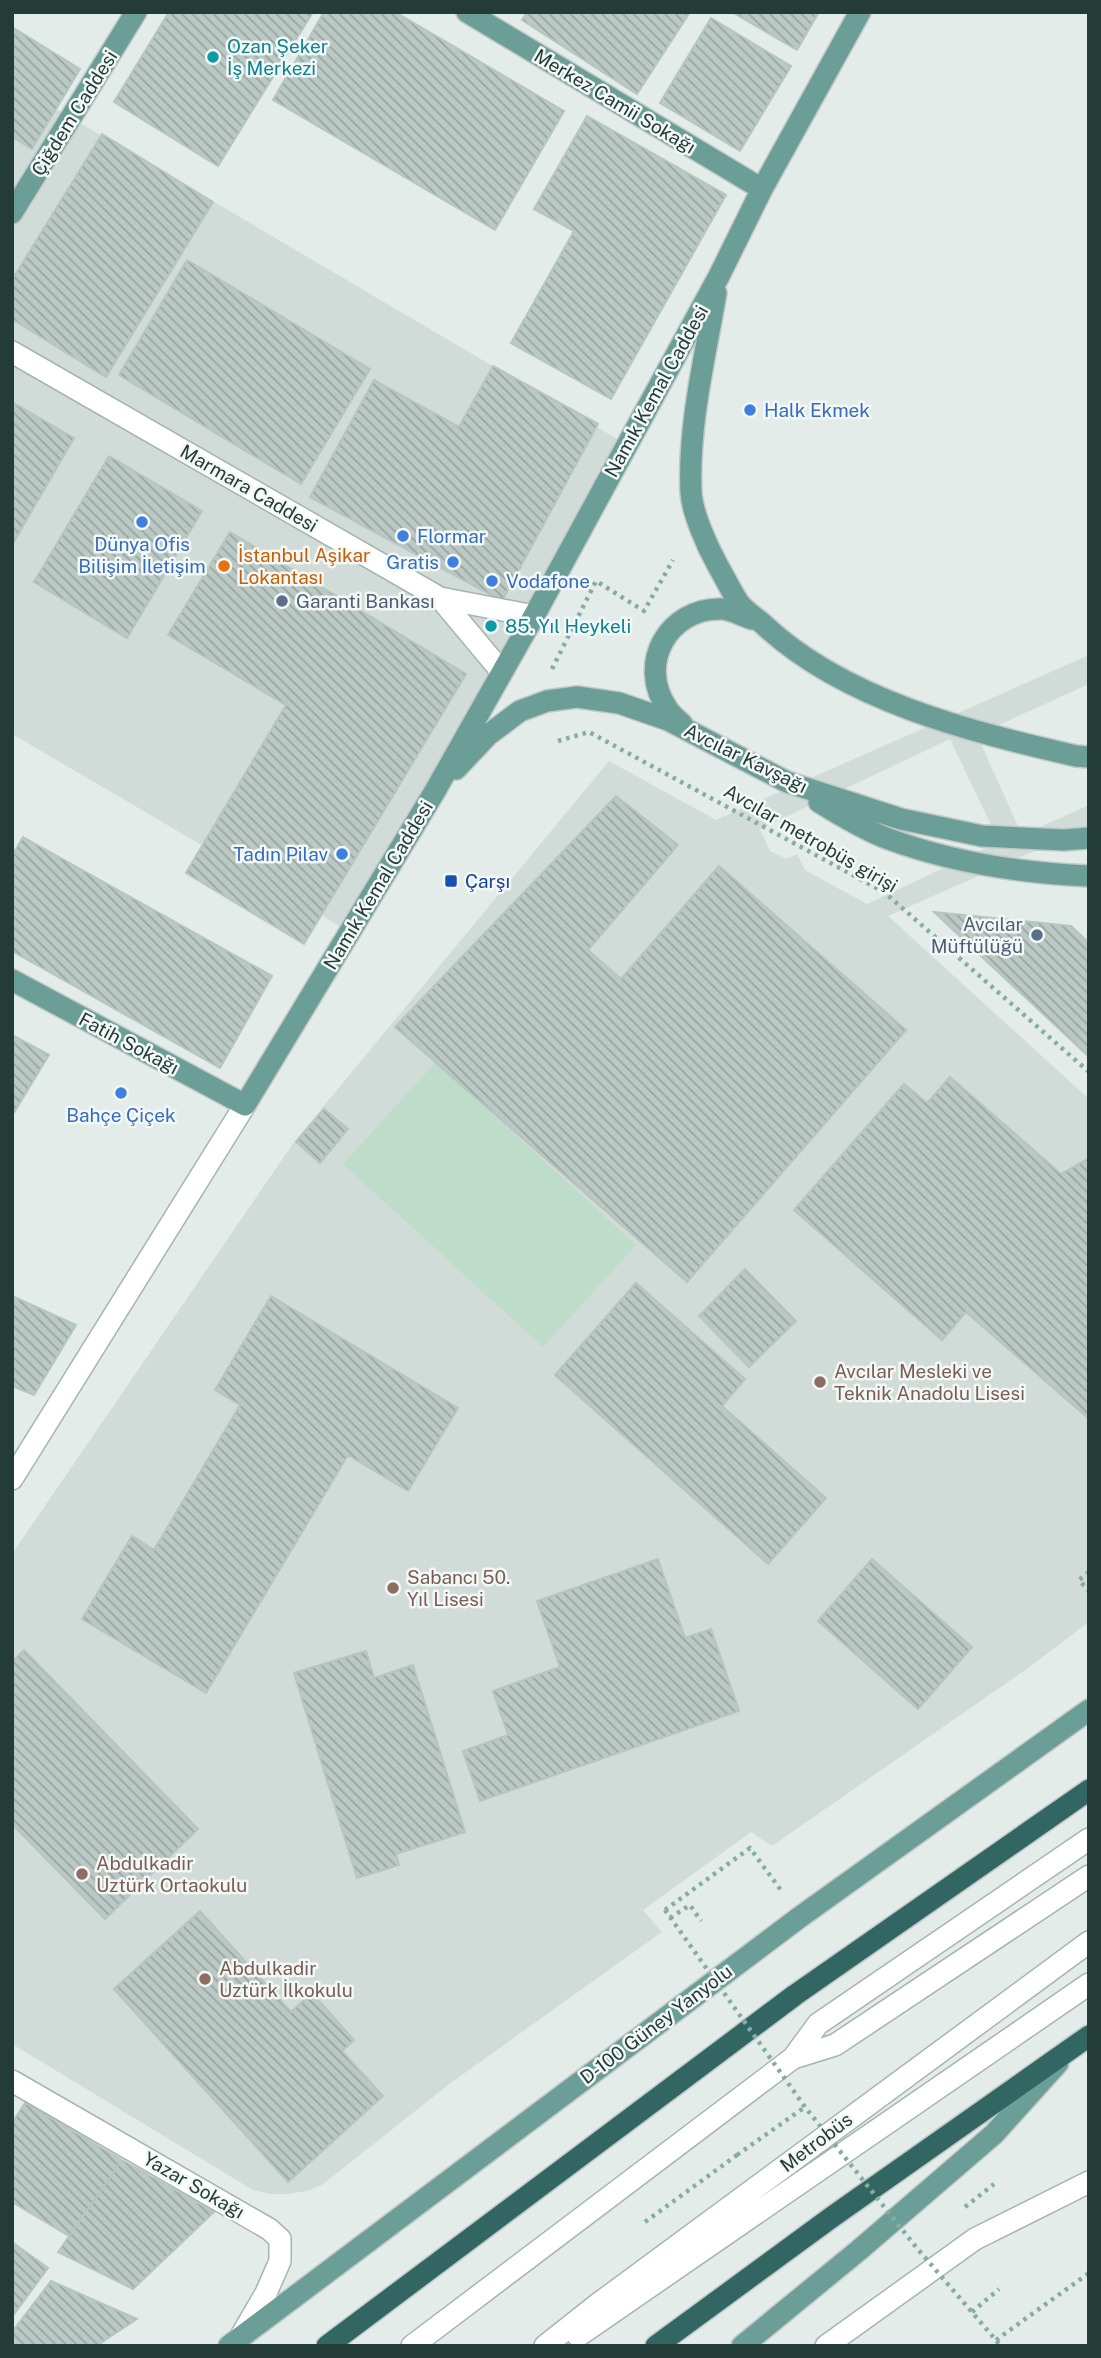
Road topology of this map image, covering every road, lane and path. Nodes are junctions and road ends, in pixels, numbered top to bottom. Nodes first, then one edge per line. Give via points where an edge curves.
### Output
1 (136, 12) edge
2 (467, 12) edge
3 (860, 12) edge
4 (762, 189) junction
5 (12, 214) edge
6 (719, 276) junction
7 (12, 352) edge
8 (673, 560) dead end
9 (440, 598) junction
10 (534, 616) junction
11 (760, 622) junction
12 (501, 671) junction
13 (547, 680) dead end
14 (689, 730) junction
15 (558, 741) dead end
16 (1089, 757) edge
17 (787, 782) junction
18 (435, 791) junction
19 (1089, 838) edge
20 (1089, 876) edge
21 (12, 981) edge
22 (1089, 1072) edge
23 (245, 1105) junction
24 (12, 1479) edge
25 (1089, 1572) edge
26 (1089, 1591) edge
27 (1089, 1710) edge
28 (1089, 1790) edge
29 (1089, 1839) edge
30 (1089, 1876) edge
31 (800, 1917) junction
32 (670, 1918) junction
33 (701, 1921) dead end
34 (1089, 1942) edge
35 (1089, 1984) edge
36 (1080, 2042) edge
37 (793, 2058) junction
38 (12, 2081) edge
39 (805, 2106) junction
40 (1089, 2182) edge
41 (645, 2222) dead end
42 (1089, 2273) edge
43 (999, 2289) dead end
44 (972, 2312) junction
45 (996, 2340) junction
46 (235, 2341) edge
47 (327, 2346) edge
48 (412, 2346) edge
49 (545, 2346) edge
50 (564, 2346) edge
51 (656, 2346) edge
52 (741, 2346) edge
53 (826, 2346) edge
54 (1001, 2346) edge

1 - 5 main road, Çiğdem Caddesi
2 - 4 main road, Merkez Camii Sokağı
3 - 4 main road, Namık Kemal Caddesi
4 - 6 main road, Namık Kemal Caddesi
6 - 10 main road, Namık Kemal Caddesi
6 - 11 main road, Namık Kemal Caddesi via 694,422 691,495 706,545 740,605
7 - 9 street, Marmara Caddesi
8 - 13 path via 644,611 596,581
9 - 10 street
9 - 12 street, Marmara Caddesi
10 - 12 main road, Namık Kemal Caddesi
11 - 14 main road via 723,609 704,610 677,623 663,638 655,661 656,683 667,709
11 - 16 main road, Namık Kemal Caddesi via 809,662 848,684 1000,739
12 - 18 main road, Namık Kemal Caddesi
14 - 17 main road, Avcılar Kavşağı
14 - 18 main road, Avcılar Kavşağı via 619,702 577,697 547,701 520,711 488,735
15 - 22 path, Avcılar metrobüs girişi via 589,732 884,892
17 - 19 main road, Avcılar Kavşağı via 901,819 982,836
17 - 20 main road via 884,837 939,855
18 - 23 main road, Namık Kemal Caddesi
21 - 23 main road, Fatih Sokağı
23 - 24 street, Namık Kemal Caddesi
25 - 26 path via 1079,1580
27 - 31 main road, D-100 Güney Yanyolu
28 - 47 highway via 795,1995
29 - 37 street via 818,2024
30 - 37 street via 835,2045
31 - 32 path, bridge via 750,1849 665,1910
31 - 46 main road, D-100 Güney Yanyolu
32 - 33 path via 690,1905
32 - 39 path, bridge
34 - 49 street, Metrobüs
35 - 50 street, Metrobüs
36 - 51 highway
36 - 52 main road via 993,2134
37 - 48 street
38 - 46 street, Yazar Sokağı via 280,2239 280,2261 266,2293
39 - 41 path
39 - 44 path, bridge
40 - 53 street via 975,2239
42 - 45 path
43 - 44 path
44 - 45 path, bridge
45 - 54 path, bridge

